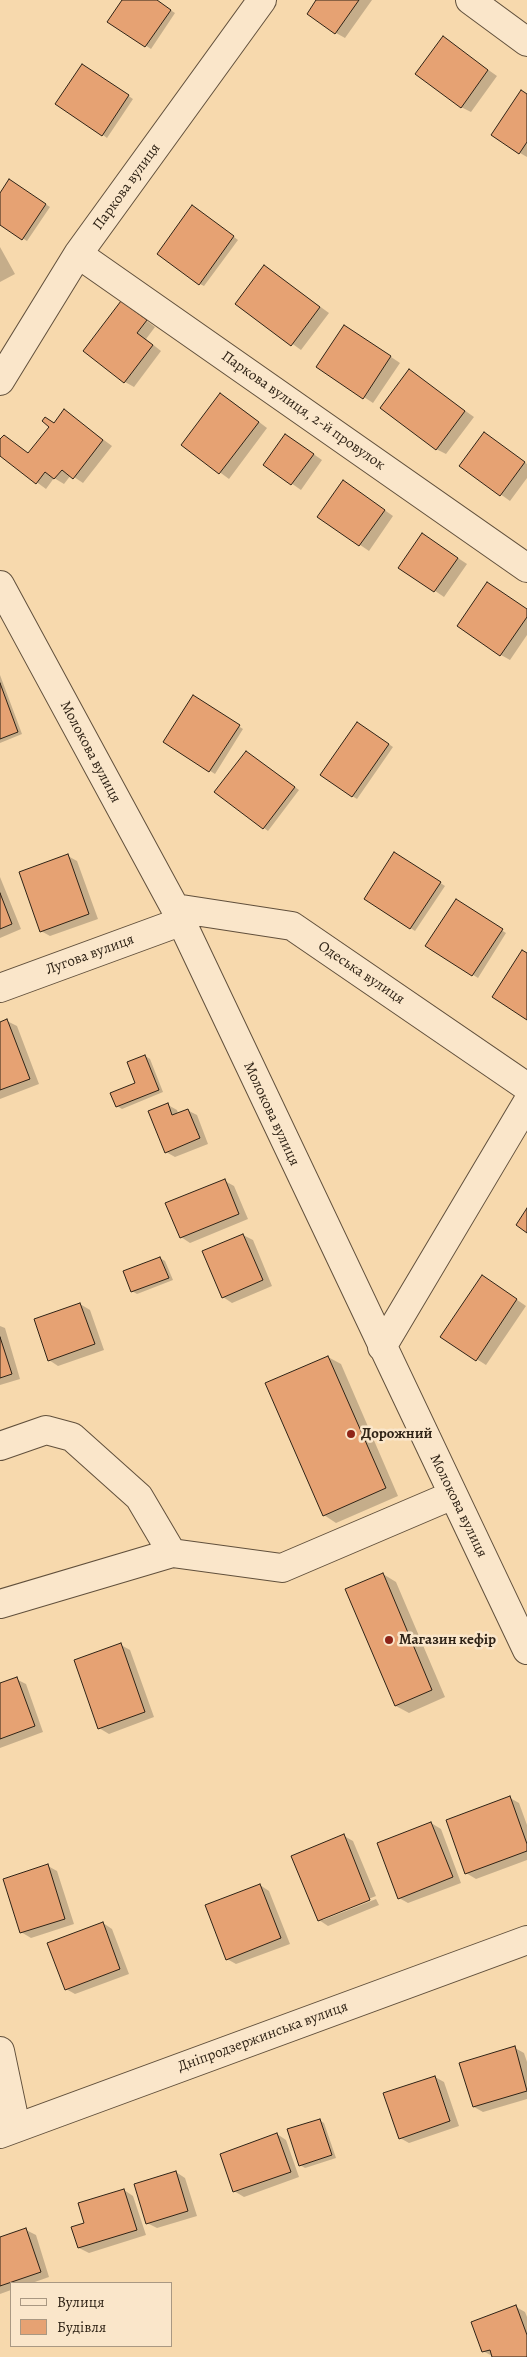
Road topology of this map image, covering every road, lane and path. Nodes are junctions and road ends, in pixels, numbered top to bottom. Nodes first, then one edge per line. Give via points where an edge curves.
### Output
1 (262, 0) edge
2 (470, 0) edge
3 (527, 42) edge
4 (78, 254) junction
5 (0, 381) edge
6 (527, 568) edge
7 (0, 585) edge
8 (178, 915) junction
9 (0, 988) edge
10 (527, 1087) edge
11 (527, 1102) edge
12 (382, 1347) junction
13 (0, 1446) edge
14 (453, 1495) junction
15 (172, 1553) junction
16 (0, 1604) edge
17 (527, 1650) edge
18 (527, 1940) edge
19 (0, 2051) edge
20 (8, 2131) edge

1 - 4 street, Паркова вулиця
2 - 3 street
4 - 5 street, Паркова вулиця
4 - 6 street, Паркова вулиця, 2-й провулок
7 - 8 street, Молокова вулиця
8 - 9 street, Лугова вулиця
8 - 10 street, Одеська вулиця via 292,926
8 - 12 street, Молокова вулиця
11 - 12 street
12 - 14 street, Молокова вулиця
13 - 15 street via 46,1430 72,1436 139,1497
14 - 15 street via 282,1568
14 - 17 street, Молокова вулиця
15 - 16 street
18 - 20 street, Дніпродзержинська вулиця
19 - 20 street

